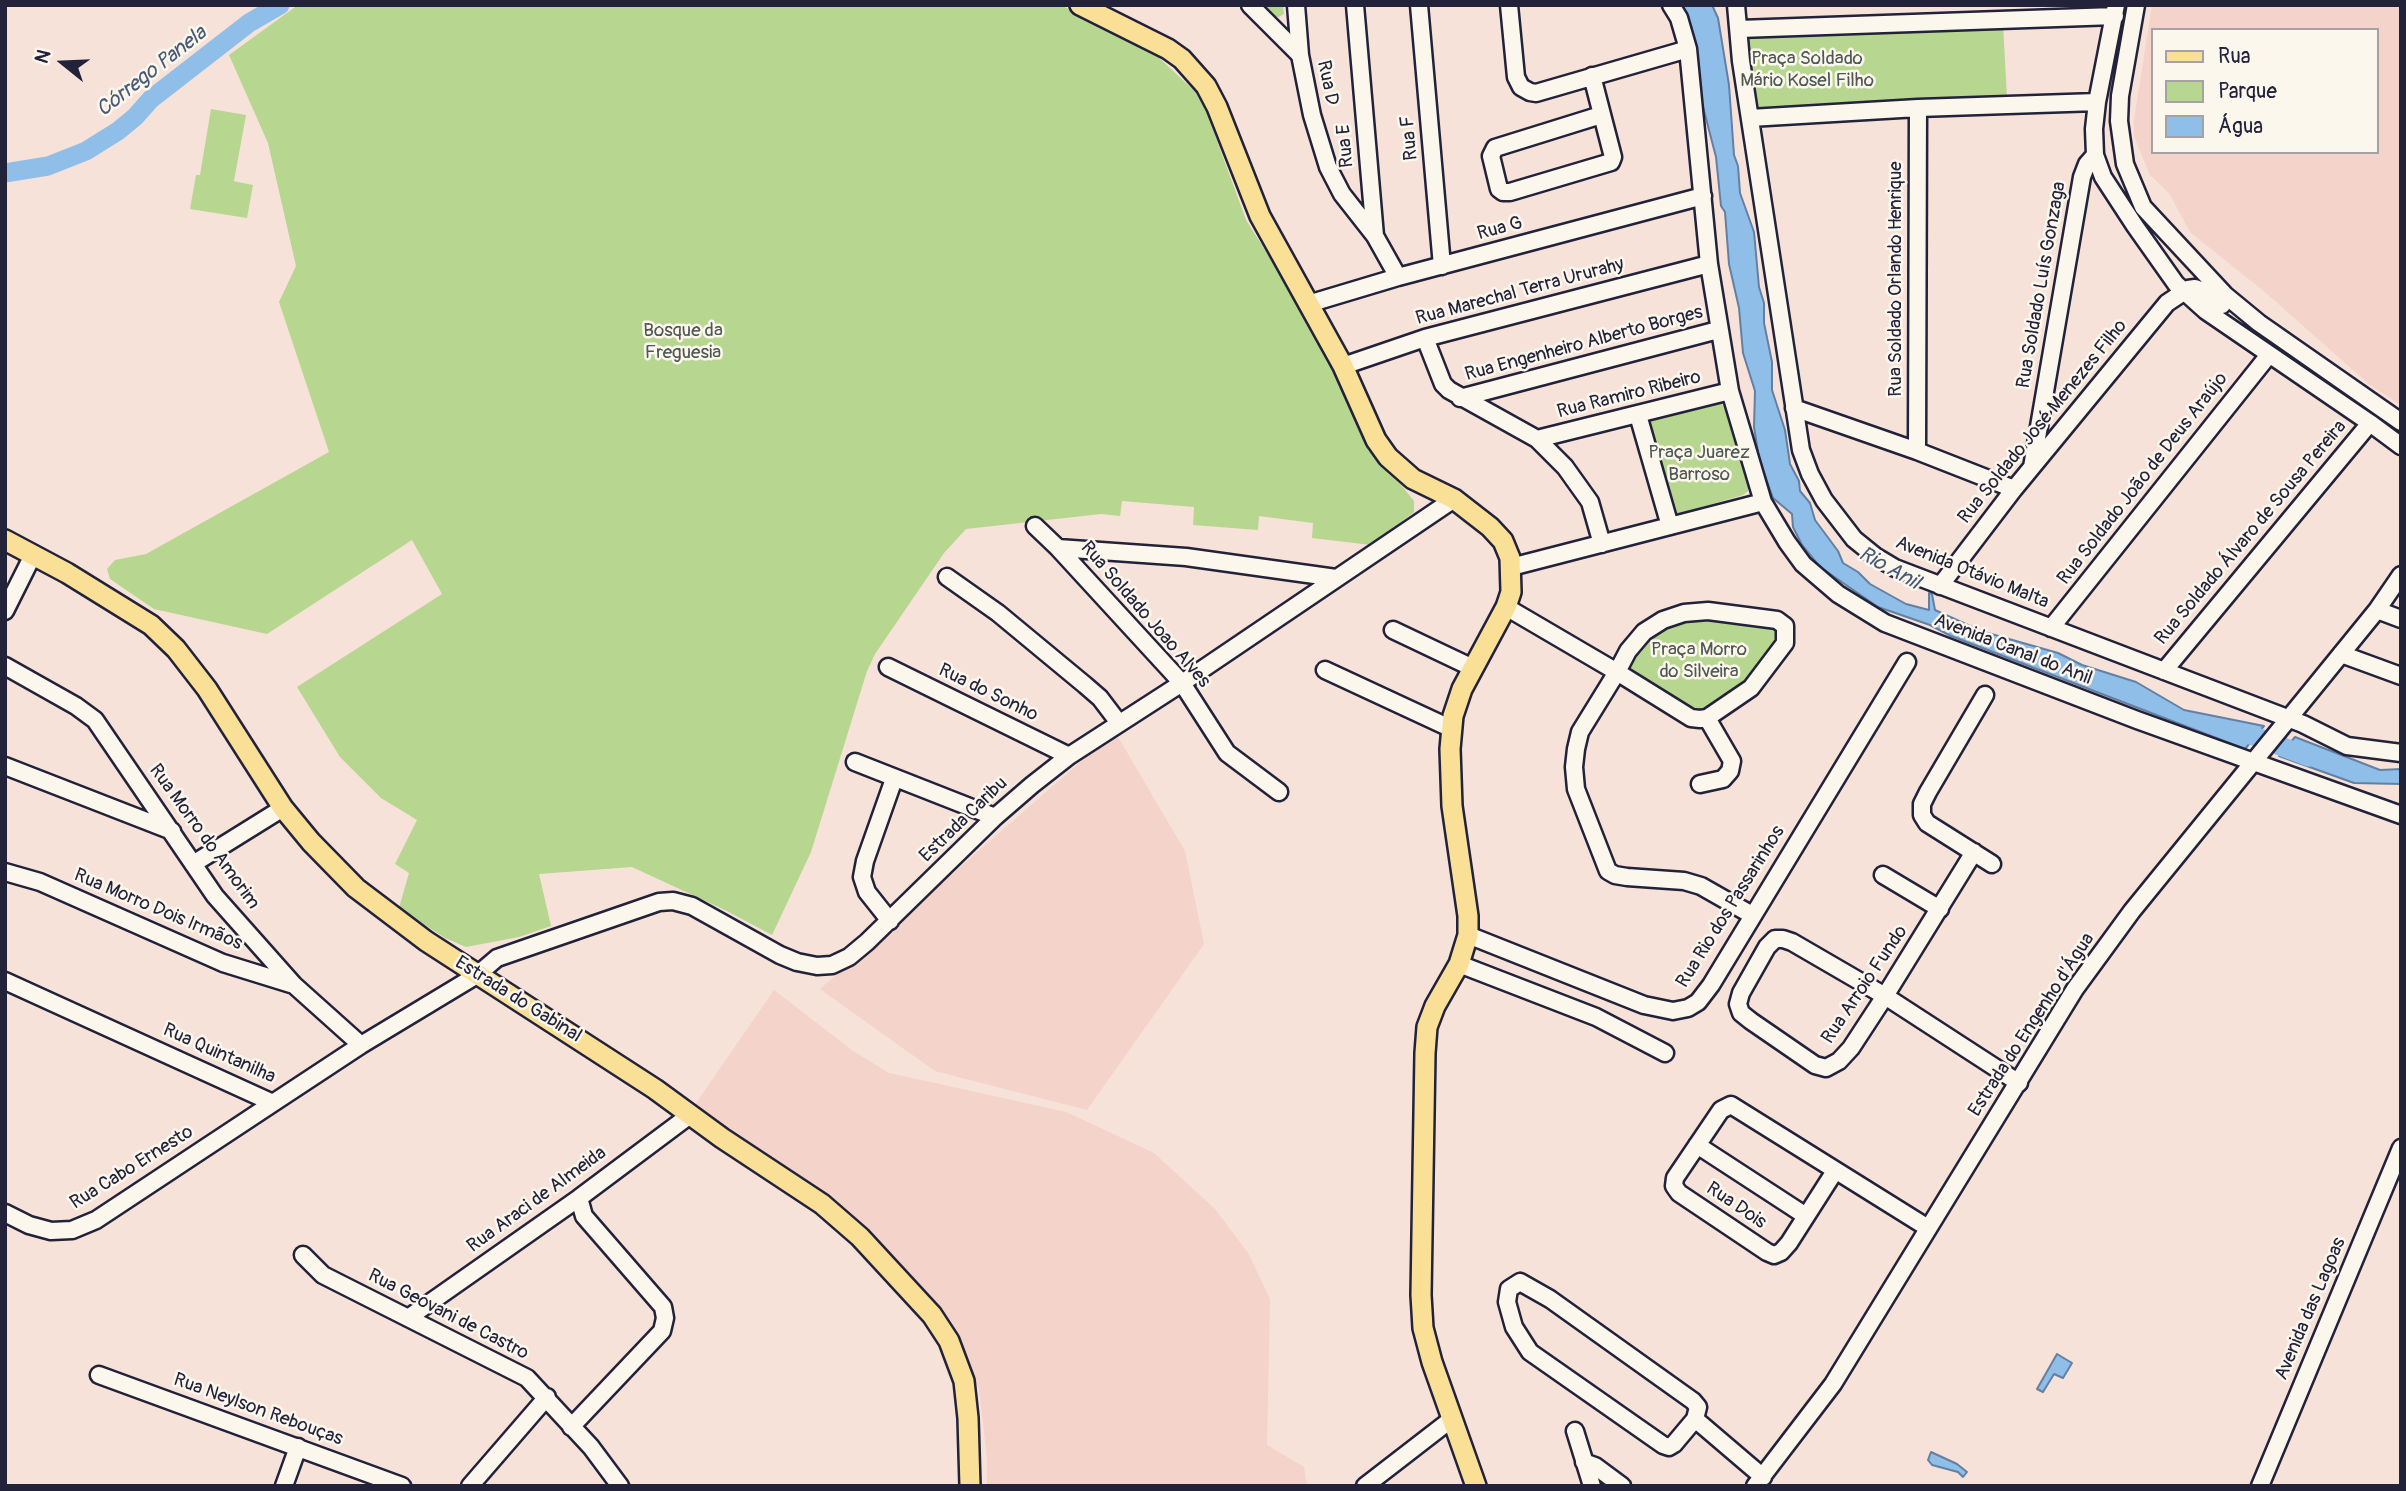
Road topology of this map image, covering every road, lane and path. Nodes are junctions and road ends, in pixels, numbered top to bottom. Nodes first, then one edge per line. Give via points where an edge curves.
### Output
1 (1080, 5) edge
2 (1251, 5) edge
3 (1296, 5) edge
4 (1355, 5) edge
5 (1419, 5) edge
6 (1509, 5) edge
7 (1736, 5) edge
8 (2136, 5) edge
9 (2116, 11) edge
10 (1675, 12) edge
11 (1739, 29) junction
12 (1688, 49) junction
13 (1300, 55) junction
14 (1592, 76) junction
15 (2097, 102) junction
16 (1918, 108) junction
17 (1601, 115) junction
18 (1750, 118) junction
19 (2095, 155) junction
20 (1703, 197) junction
21 (1375, 236) junction
22 (1709, 264) junction
23 (1442, 267) junction
24 (1398, 277) junction
25 (2184, 291) junction
26 (1308, 303) junction
27 (1718, 330) junction
28 (1425, 338) junction
29 (2300, 351) junction
30 (2268, 356) junction
31 (1343, 366) junction
32 (1730, 391) junction
33 (1460, 398) junction
34 (1794, 408) junction
35 (1638, 415) junction
36 (2401, 422) edge
37 (2370, 423) junction
38 (1537, 439) junction
39 (2401, 446) edge
40 (1917, 450) junction
41 (2032, 468) junction
42 (2014, 489) junction
43 (1454, 499) junction
44 (1763, 502) junction
45 (1035, 526) dead end
46 (1670, 526) junction
47 (5, 540) edge
48 (1602, 544) junction
49 (1058, 548) junction
50 (33, 555) junction
51 (1511, 567) junction
52 (2401, 575) edge
53 (947, 577) dead end
54 (1336, 578) junction
55 (1940, 586) junction
56 (2401, 590) edge
57 (1506, 607) junction
58 (2377, 610) junction
59 (5, 611) edge
60 (2401, 619) edge
61 (2051, 628) junction
62 (1393, 630) dead end
63 (2341, 654) junction
64 (1907, 662) dead end
65 (5, 667) edge
66 (888, 667) dead end
67 (1474, 668) junction
68 (1325, 670) dead end
69 (2164, 671) junction
70 (1616, 672) junction
71 (2401, 676) edge
72 (1182, 683) junction
73 (1984, 695) dead end
74 (1707, 718) junction
75 (2287, 722) junction
76 (1119, 723) junction
77 (1452, 729) junction
78 (2401, 753) edge
79 (1069, 757) junction
80 (2257, 759) junction
81 (855, 762) dead end
82 (5, 766) edge
83 (894, 779) junction
84 (1700, 784) dead end
85 (1279, 792) dead end
86 (283, 808) junction
87 (2401, 815) edge
88 (995, 817) junction
89 (172, 831) junction
90 (1974, 852) junction
91 (193, 864) junction
92 (1992, 864) dead end
93 (5, 872) edge
94 (1883, 875) dead end
95 (1940, 909) junction
96 (1752, 915) junction
97 (890, 920) junction
98 (1468, 935) junction
99 (1459, 964) junction
100 (477, 975) junction
101 (5, 981) edge
102 (294, 985) junction
103 (1885, 996) junction
104 (361, 1045) junction
105 (1665, 1054) dead end
106 (2019, 1083) junction
107 (273, 1103) junction
108 (690, 1115) junction
109 (1697, 1145) junction
110 (2401, 1148) edge
111 (1835, 1171) junction
112 (579, 1198) junction
113 (561, 1210) junction
114 (5, 1213) edge
115 (584, 1216) junction
116 (1806, 1216) junction
117 (1928, 1227) junction
118 (303, 1255) dead end
119 (408, 1318) junction
120 (99, 1375) dead end
121 (547, 1397) junction
122 (1453, 1418) junction
123 (1695, 1419) junction
124 (571, 1427) junction
125 (1575, 1431) dead end
126 (298, 1447) junction
127 (1584, 1462) junction
128 (1759, 1481) edge
129 (284, 1486) edge
130 (402, 1486) edge
131 (470, 1486) edge
132 (620, 1486) edge
133 (970, 1486) edge
134 (1366, 1486) edge
135 (1476, 1486) edge
136 (1591, 1486) edge
137 (1622, 1486) edge
138 (2260, 1486) edge

1 - 26 main road via 1168,49 1206,86 1260,216
2 - 13 street
3 - 13 street, Rua D
4 - 21 street, Rua E
5 - 23 street, Rua F
6 - 14 street via 1521,88 1536,93
7 - 11 street, Avenida Otávio Malta
8 - 29 street via 2119,111 2121,149 2136,193 2143,207 2225,295
9 - 11 street
9 - 15 street
10 - 12 street, Avenida Canal do Anil
11 - 18 street, Avenida Otávio Malta
12 - 14 street
12 - 20 street, Avenida Canal do Anil
13 - 21 street, Rua D via 1328,167
14 - 17 street
15 - 16 street
15 - 19 street
16 - 18 street
16 - 40 street, Rua Soldado Orlando Henrique
17 - 17 street via 1495,148 1490,156 1499,189 1510,192 1609,163 1614,157
18 - 34 street, Avenida Otávio Malta
19 - 25 street via 2135,226
19 - 41 street, Rua Soldado Luís Gonzaga via 2082,177
20 - 22 street, Avenida Canal do Anil
20 - 23 street, Rua G
21 - 24 street, Rua E
22 - 27 street, Avenida Canal do Anil
22 - 28 street, Rua Marechal Terra Ururahy
23 - 24 street, Rua G
24 - 26 street, Rua G
25 - 29 street via 2194,288 2208,293 2258,330
25 - 30 street
25 - 41 street, Rua Soldado José Menezes Filho via 2167,303
26 - 31 main road
27 - 32 street, Avenida Canal do Anil
27 - 33 street, Rua Engenheiro Alberto Borges
28 - 31 street, Rua Marechal Terra Ururahy
28 - 33 street via 1443,384
29 - 36 street
30 - 37 street
30 - 61 street, Rua Soldado João de Deus Araújo
31 - 43 main road via 1366,421 1388,457 1413,479
32 - 35 street, Rua Ramiro Ribeiro
32 - 44 street, Avenida Canal do Anil
33 - 38 street
34 - 40 street
34 - 55 street, Avenida Otávio Malta via 1810,474 1840,523 1875,556
35 - 38 street, Rua Ramiro Ribeiro
35 - 46 street
37 - 39 street
37 - 69 street, Rua Soldado Álvaro de Sousa Pereira
38 - 48 street via 1590,502
40 - 42 street
41 - 42 street, Rua Soldado José Menezes Filho
42 - 55 street, Rua Soldado José Menezes Filho
43 - 51 main road via 1503,541
43 - 54 street, Estrada Caribu
44 - 46 street
44 - 80 street, Avenida Canal do Anil via 1811,572 1885,623
45 - 49 street, Rua Soldado Joao Alves
46 - 48 street
47 - 50 main road, Estrada do Gabinal
48 - 51 street
49 - 54 street via 1186,557
49 - 72 street, Rua Soldado Joao Alves
50 - 59 street
50 - 86 main road, Estrada do Gabinal via 151,625 176,649
51 - 57 main road
52 - 58 street, Estrada do Engenho d'Água
53 - 76 street via 1085,685
54 - 72 street, Estrada Caribu
55 - 61 street, Avenida Otávio Malta
56 - 58 street, Estrada do Engenho d'Água
57 - 67 main road
57 - 70 street
58 - 60 street
58 - 63 street, Estrada do Engenho d'Água
61 - 69 street, Avenida Otávio Malta
62 - 67 street
63 - 71 street
63 - 75 street, Estrada do Engenho d'Água
64 - 96 street, Rua Rio dos Passarinhos
65 - 89 street, Rua Morro do Amorim via 95,720
66 - 79 street, Rua do Sonho
67 - 77 main road via 1462,689
68 - 77 street
69 - 75 street, Avenida Otávio Malta
70 - 74 street via 1691,718
70 - 74 street via 1644,632 1684,613 1708,611 1777,620 1785,626 1785,643 1751,688
70 - 96 street via 1580,732 1574,766 1576,789 1608,871 1701,886
72 - 76 street, Estrada Caribu
72 - 85 street, Rua Soldado Joao Alves via 1227,753
73 - 90 street via 1922,804 1927,823
74 - 84 street via 1732,761 1723,779
75 - 78 street, Avenida Otávio Malta via 2347,746
75 - 80 street, Estrada do Engenho d'Água
76 - 79 street, Estrada Caribu
77 - 98 main road via 1452,806
79 - 88 street, Estrada Caribu
80 - 87 street, Avenida Canal do Anil
80 - 106 street, Estrada do Engenho d'Água via 2124,922 2075,989
81 - 83 street
82 - 89 street
83 - 88 street
83 - 97 street via 862,877 867,892
86 - 91 street
86 - 100 main road, Estrada do Gabinal via 356,888
88 - 97 street, Estrada Caribu
89 - 91 street, Rua Morro do Amorim
90 - 92 street
90 - 95 street, Rua Arroio Fundo
91 - 102 street, Rua Morro do Amorim via 215,896
93 - 102 street, Rua Morro Dois Irmãos via 40,881 223,963
94 - 95 street
95 - 103 street, Rua Arroio Fundo
96 - 98 street, Rua Rio dos Passarinhos via 1698,1002 1673,1011 1644,1005
97 - 100 street, Estrada Caribu via 849,957 832,965 817,965 780,955 692,906 659,902 497,958
98 - 99 main road
99 - 105 street via 1604,1020
99 - 122 main road via 1427,1027 1421,1295 1423,1328
100 - 104 street, Rua Quintanilha
100 - 108 main road, Estrada do Gabinal
101 - 107 street, Rua Quintanilha
102 - 104 street, Rua Morro do Amorim
103 - 103 street, Rua Arroio Fundo via 1792,942 1775,939 1738,1004 1751,1021 1826,1068 1851,1048
103 - 106 street
104 - 107 street, Rua Quintanilha
106 - 117 street, Estrada do Engenho d'Água
107 - 114 street, Rua Cabo Ernesto via 96,1220 72,1230 51,1231
108 - 112 street, Rua Araci de Almeida
108 - 133 main road, Estrada do Gabinal via 822,1203 932,1315 949,1341 964,1381
109 - 111 street, Rua Dois via 1721,1110 1731,1105
109 - 116 street, Rua Dois
109 - 116 street, Rua Dois via 1674,1186 1767,1252 1781,1252
110 - 138 street, Avenida das Lagoas
111 - 116 street, Rua Dois
111 - 117 street, Rua Dois
112 - 113 street, Rua Araci de Almeida
112 - 115 street
113 - 115 street
113 - 119 street, Rua Araci de Almeida
115 - 124 street via 663,1307 665,1318 662,1331
117 - 128 street, Estrada do Engenho d'Água via 1833,1384
118 - 119 street, Rua Geovani de Castro via 323,1275
119 - 121 street, Rua Geovani de Castro via 527,1378
120 - 126 street, Rua Neylson Rebouças
121 - 124 street, Rua Geovani de Castro
121 - 131 street
122 - 134 street
122 - 135 main road
123 - 123 street via 1698,1407 1693,1401 1550,1299 1520,1282 1509,1289 1507,1302 1514,1326 1530,1352 1641,1430 1669,1447
123 - 128 street
124 - 132 street, Rua Geovani de Castro
125 - 127 street
126 - 129 street
126 - 130 street, Rua Neylson Rebouças
127 - 136 street
127 - 137 street

